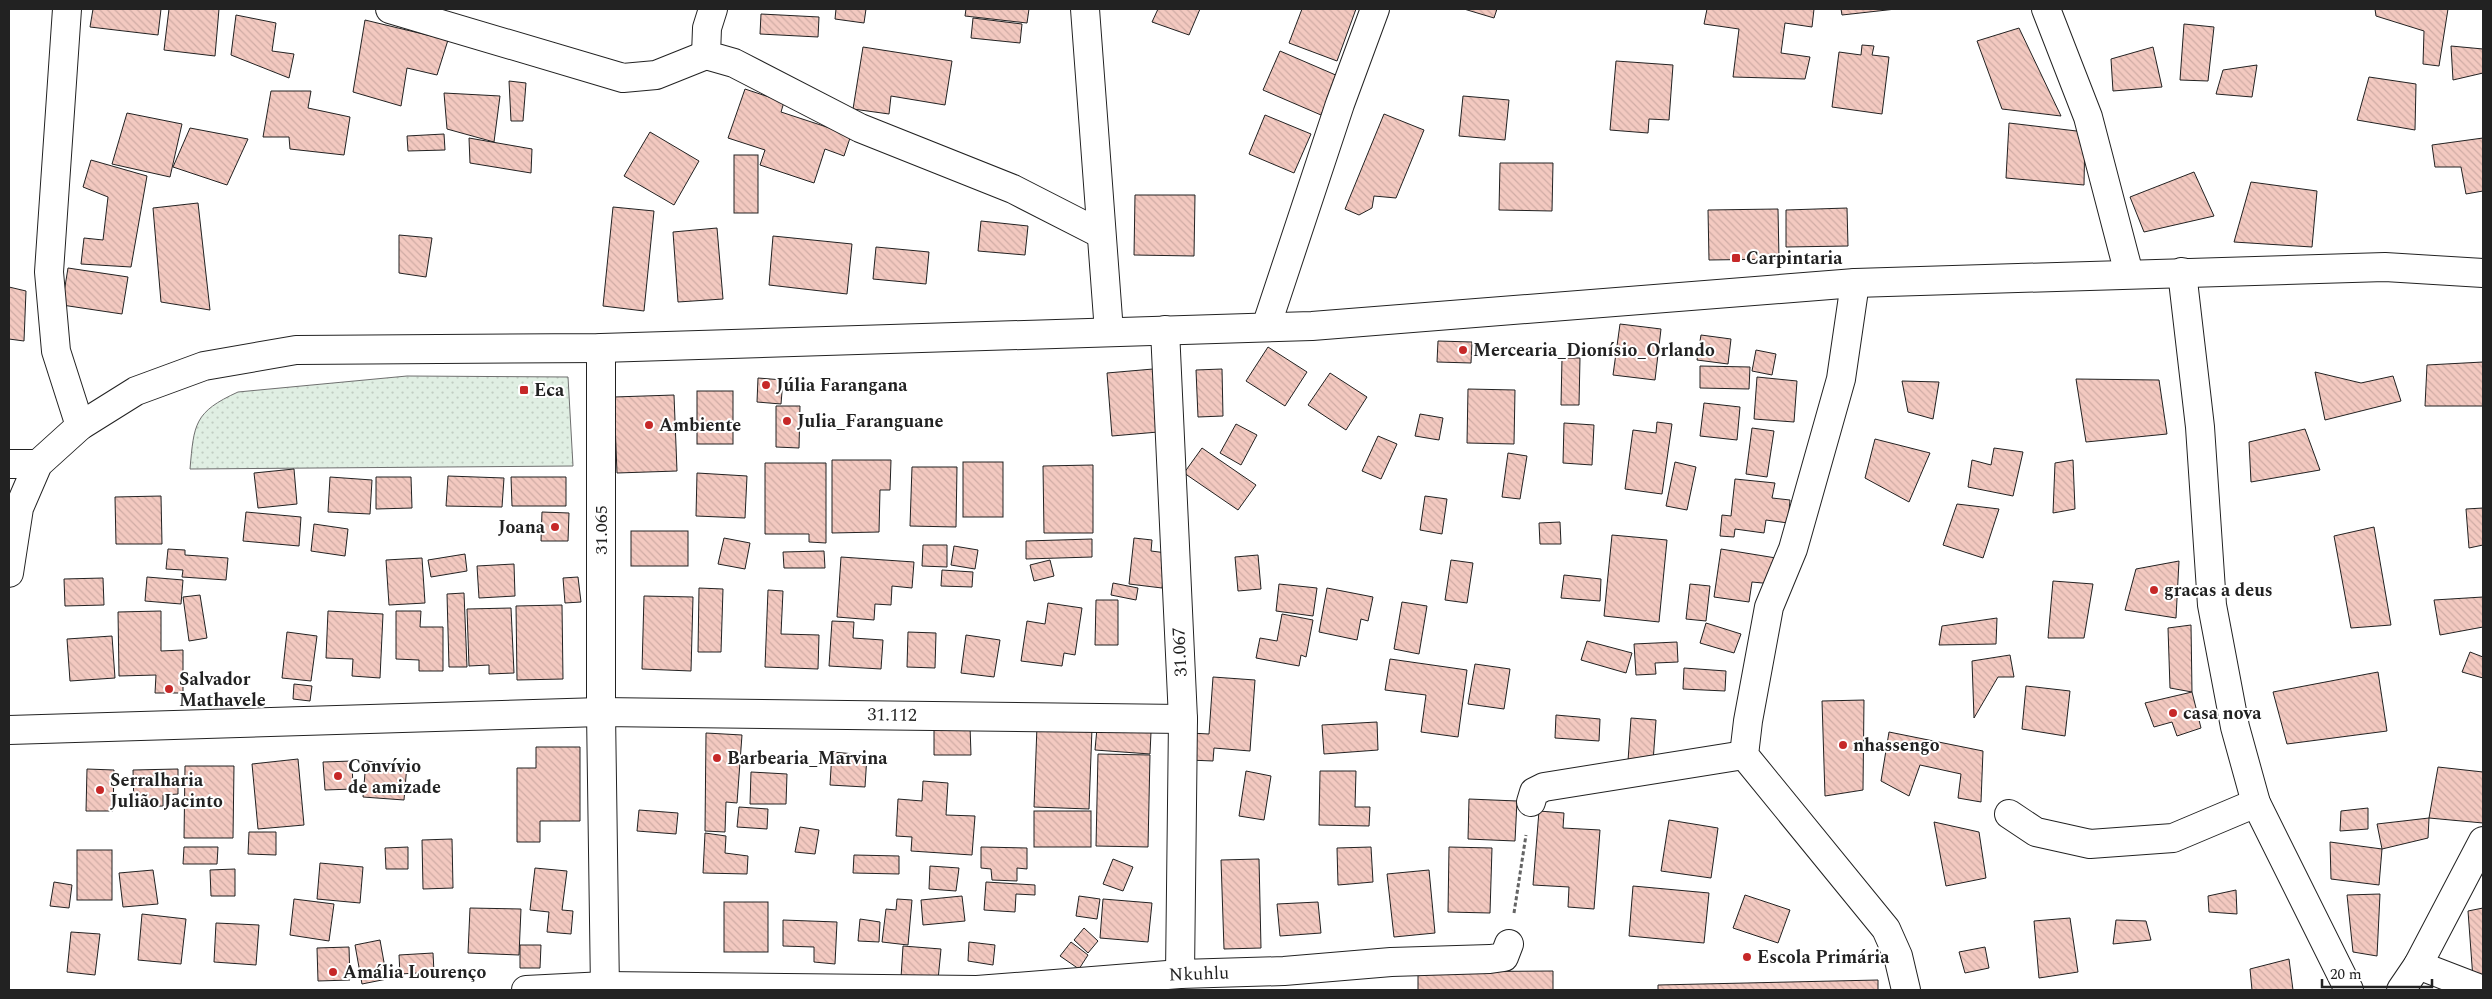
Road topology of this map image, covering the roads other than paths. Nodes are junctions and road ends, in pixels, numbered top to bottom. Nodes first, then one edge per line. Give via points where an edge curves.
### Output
1 (68, 9) edge
2 (390, 9) edge
3 (713, 9) edge
4 (1085, 9) edge
5 (1375, 9) edge
6 (2046, 9) edge
7 (706, 56) junction
8 (1101, 234) junction
9 (2182, 272) junction
10 (2483, 272) edge
11 (2129, 274) junction
12 (1855, 283) junction
13 (1266, 327) junction
14 (1165, 330) junction
15 (1109, 332) junction
16 (602, 348) junction
17 (80, 426) junction
18 (9, 464) edge
19 (38, 464) junction
20 (9, 573) edge
21 (601, 712) junction
22 (1183, 719) junction
23 (9, 730) edge
24 (1744, 756) junction
25 (1531, 802) road end
26 (2256, 803) junction
27 (2010, 814) dead end
28 (2483, 841) edge
29 (1509, 944) road end
30 (2418, 965) junction
31 (1180, 974) junction
32 (1285, 981) edge
33 (605, 988) edge
34 (526, 990) edge
35 (1906, 990) edge
36 (2348, 990) edge
37 (2401, 990) edge
38 (2483, 990) edge

1 - 17 street via 50,272 56,351
2 - 7 street via 623,78 656,75
3 - 7 street via 707,28
4 - 8 street
5 - 13 street
6 - 11 street via 2088,117
7 - 8 street via 734,63 860,128 1013,189
8 - 15 street
9 - 10 street via 2385,267
9 - 11 street
9 - 26 street via 2200,427 2212,605 2235,727
11 - 12 street
12 - 13 street
12 - 24 street via 1841,379 1793,549 1769,608
13 - 14 street
14 - 15 street
14 - 22 street, 31.067
15 - 16 street
16 - 17 street via 296,350 204,366 136,392
16 - 21 street, 31.065
17 - 19 street
18 - 19 street
19 - 20 street via 19,508
21 - 22 street, 31.112
21 - 23 street, 31.112
21 - 33 street, 31.065
22 - 31 street, 31.067
24 - 25 street via 1544,787 1534,792
24 - 35 street via 1886,929 1898,956
26 - 27 street via 2173,838 2090,844 2036,832
26 - 36 street
28 - 30 street
29 - 32 street, Nkuhlu via 1507,954 1500,958 1391,962
30 - 37 street
30 - 38 street
31 - 32 street, Nkuhlu
31 - 33 street, Nkuhlu via 977,990
33 - 34 street, Nkuhlu

